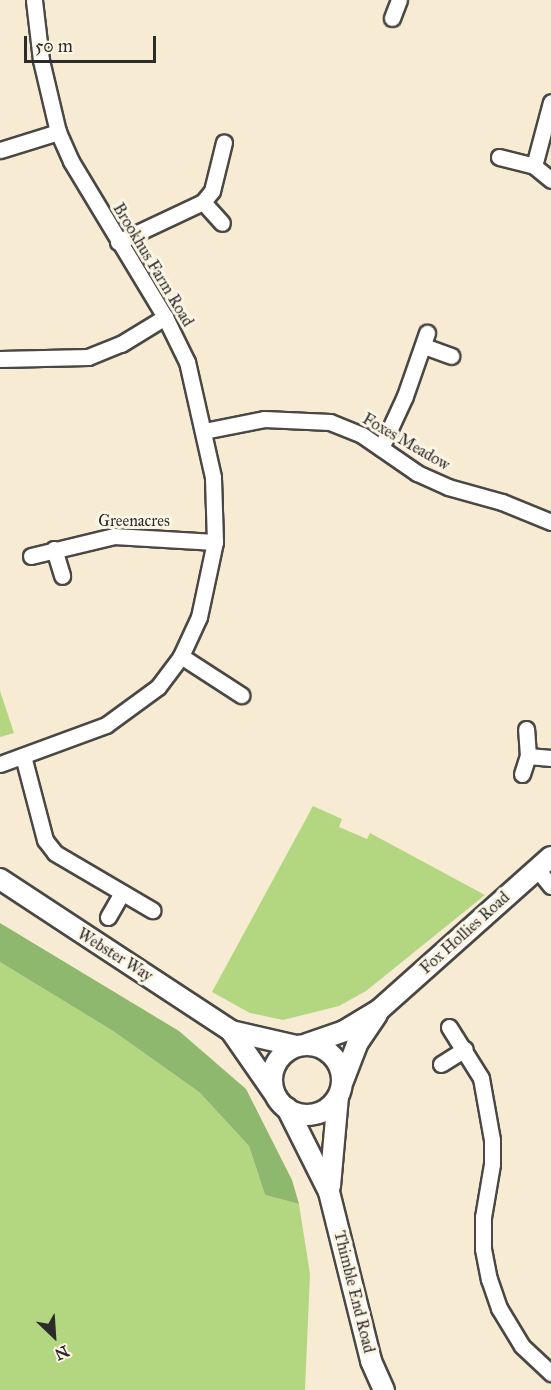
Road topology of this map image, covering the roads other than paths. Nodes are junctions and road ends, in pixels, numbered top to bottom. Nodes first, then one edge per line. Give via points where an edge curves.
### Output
1 (34, 0) edge
2 (399, 0) edge
3 (392, 18) dead end
4 (551, 102) edge
5 (58, 132) junction
6 (224, 142) dead end
7 (0, 150) edge
8 (499, 157) dead end
9 (534, 165) junction
10 (551, 180) edge
11 (203, 202) junction
12 (222, 223) dead end
13 (118, 242) junction
14 (165, 317) junction
15 (452, 356) dead end
16 (0, 359) edge
17 (204, 430) junction
18 (381, 448) junction
19 (551, 522) edge
20 (215, 542) junction
21 (54, 549) junction
22 (31, 556) dead end
23 (62, 576) dead end
24 (180, 656) junction
25 (241, 694) dead end
26 (526, 729) dead end
27 (22, 756) junction
28 (528, 756) junction
29 (551, 758) edge
30 (0, 764) edge
31 (522, 774) dead end
32 (544, 863) edge
33 (0, 879) edge
34 (551, 886) edge
35 (122, 893) junction
36 (152, 910) dead end
37 (108, 917) dead end
38 (379, 1010) junction
39 (449, 1027) dead end
40 (231, 1030) junction
41 (301, 1045) junction
42 (465, 1049) junction
43 (441, 1064) dead end
44 (341, 1089) junction
45 (281, 1102) junction
46 (329, 1192) junction
47 (551, 1373) edge
48 (384, 1390) edge

1 - 5 street, Brookhus Farm Road via 41,60
2 - 3 street
4 - 9 street
5 - 7 street
5 - 13 street, Brookhus Farm Road
6 - 11 street via 212,191
8 - 9 street
9 - 10 street
11 - 12 street
11 - 13 street
13 - 14 street, Brookhus Farm Road
14 - 16 street via 121,344 88,357
14 - 17 street, Brookhus Farm Road via 187,362
15 - 18 street via 425,340
17 - 18 street, Foxes Meadow via 264,419 317,419 343,427
17 - 20 street, Brookhus Farm Road via 215,497
18 - 19 street, Foxes Meadow via 417,473 448,487 502,502
20 - 21 street, Greenacres via 114,536
20 - 24 street, Brookhus Farm Road via 199,617
21 - 22 street, Greenacres
21 - 23 street
24 - 25 street
24 - 27 street, Brookhus Farm Road via 158,687 132,709 106,725
26 - 28 street
27 - 30 street, Brookhus Farm Road
27 - 35 street via 45,840 55,854
28 - 29 street
28 - 31 street
32 - 34 street
32 - 38 street, Fox Hollies Road
33 - 40 street, Webster Way
35 - 36 street
35 - 37 street
38 - 41 street, Fox Hollies Road via 344,1031
38 - 44 street, Fox Hollies Road via 357,1044
39 - 42 street
40 - 41 street, Webster Way
40 - 45 street, Webster Way
41 - 44 street via 333,1055
41 - 45 street via 277,1061 272,1078
42 - 43 street
42 - 47 street via 481,1078 492,1140 483,1217 489,1279 510,1327 533,1360
44 - 45 street via 317,1114 302,1115
44 - 46 street, Thimble End Road
45 - 46 street, Thimble End Road
46 - 48 street, Thimble End Road via 371,1361

